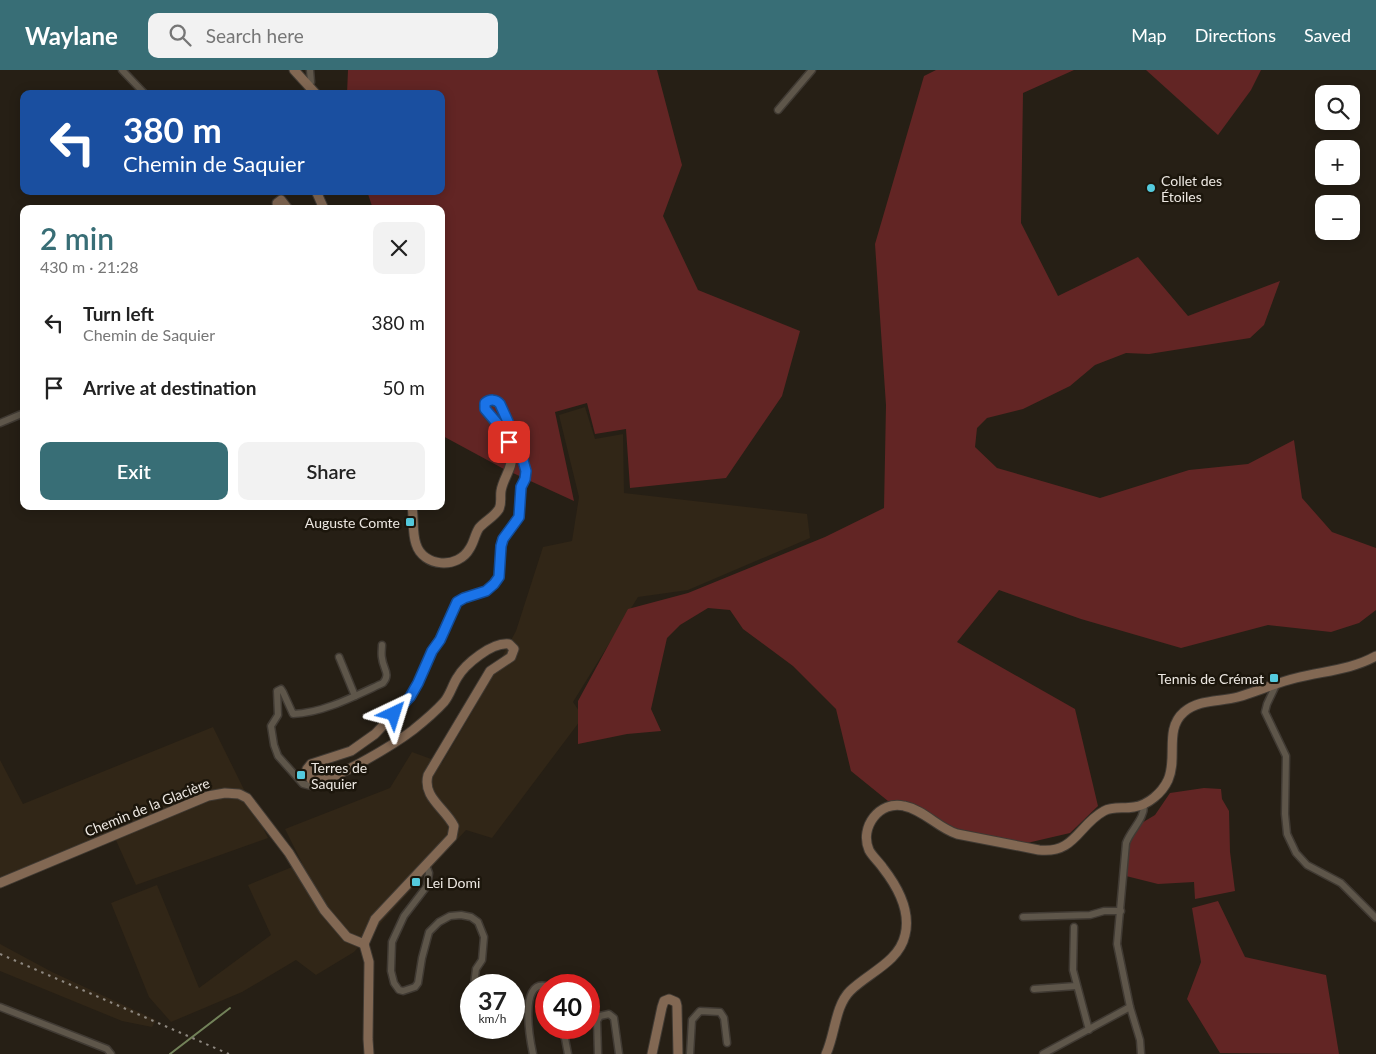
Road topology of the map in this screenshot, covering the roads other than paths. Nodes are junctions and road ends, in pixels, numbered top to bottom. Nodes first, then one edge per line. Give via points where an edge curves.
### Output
1 (122, 70) edge
2 (294, 70) edge
3 (310, 70) edge
4 (812, 70) edge
5 (309, 85) junction
6 (141, 90) edge
7 (313, 90) edge
8 (778, 110) dead end
9 (277, 205) edge
10 (285, 205) edge
11 (20, 415) edge
12 (0, 423) edge
13 (412, 510) edge
14 (382, 645) dead end
15 (1376, 656) edge
16 (339, 657) dead end
17 (1277, 683) junction
18 (355, 696) junction
19 (314, 780) junction
20 (1144, 804) junction
21 (426, 865) junction
22 (0, 883) edge
23 (1121, 911) junction
24 (1023, 917) dead end
25 (1376, 918) edge
26 (1074, 927) dead end
27 (363, 941) junction
28 (475, 974) edge
29 (1076, 986) junction
30 (535, 989) edge
31 (1034, 989) dead end
32 (0, 1007) edge
33 (1130, 1007) junction
34 (1089, 1030) junction
35 (565, 1039) edge
36 (727, 1043) dead end
37 (112, 1054) edge
38 (369, 1054) edge
39 (533, 1054) edge
40 (568, 1054) edge
41 (598, 1054) edge
42 (620, 1054) edge
43 (652, 1054) edge
44 (678, 1054) edge
45 (690, 1054) edge
46 (826, 1054) edge
47 (1043, 1054) edge
48 (1141, 1054) edge

1 - 6 street
2 - 5 street
3 - 5 street via 312,82
4 - 8 street
5 - 7 street
9 - 10 street via 281,200
11 - 12 street
13 - 19 street via 416,545 428,561 451,561 470,549 477,531 500,507 502,487 512,463 509,442 484,406 487,401 498,402 519,446 526,471 521,487 519,517 501,546 499,577 486,591 457,602 418,683 401,707 361,745 340,756 311,764 307,774
14 - 18 street via 386,680
15 - 17 street via 1341,669
16 - 18 street
17 - 20 street via 1239,697 1193,706 1180,716 1173,730 1173,762 1168,780 1156,797
17 - 25 street via 1265,712 1287,760 1285,814 1290,840 1300,859 1341,882
18 - 19 street via 293,714 283,692 277,691 278,715 271,726 278,756 303,784 310,786
19 - 21 street via 332,776 387,749 438,708 460,674 484,652 497,644 509,644 514,649 513,655 490,671 428,774 429,794 455,829 448,842
20 - 23 street via 1141,818 1126,843
20 - 46 street via 1102,812 1072,842 1047,851 945,830 907,806 898,804 881,809 870,823 867,840 869,850 890,876 900,895 905,914 905,936 890,960 860,982 843,1000
21 - 27 street via 375,919
21 - 28 street via 429,873 427,886 404,916 392,942 394,983 403,991 418,984 429,932 439,922 461,914 478,922 484,937 482,960
22 - 27 street, Chemin de la Glacière via 208,796 232,793 246,798 253,805 289,853 316,900 343,934
23 - 24 street
23 - 33 street via 1117,944
26 - 29 street
27 - 38 street via 369,962
29 - 31 street
29 - 34 street
30 - 39 street via 530,996 528,1031
32 - 37 street
33 - 34 street
33 - 48 street
34 - 47 street
35 - 40 street
36 - 45 street via 724,1018 720,1012 700,1011 692,1020
41 - 42 street via 597,1021 600,1016 609,1014 614,1018
43 - 44 street via 662,1007 668,999 676,1002 677,1006

